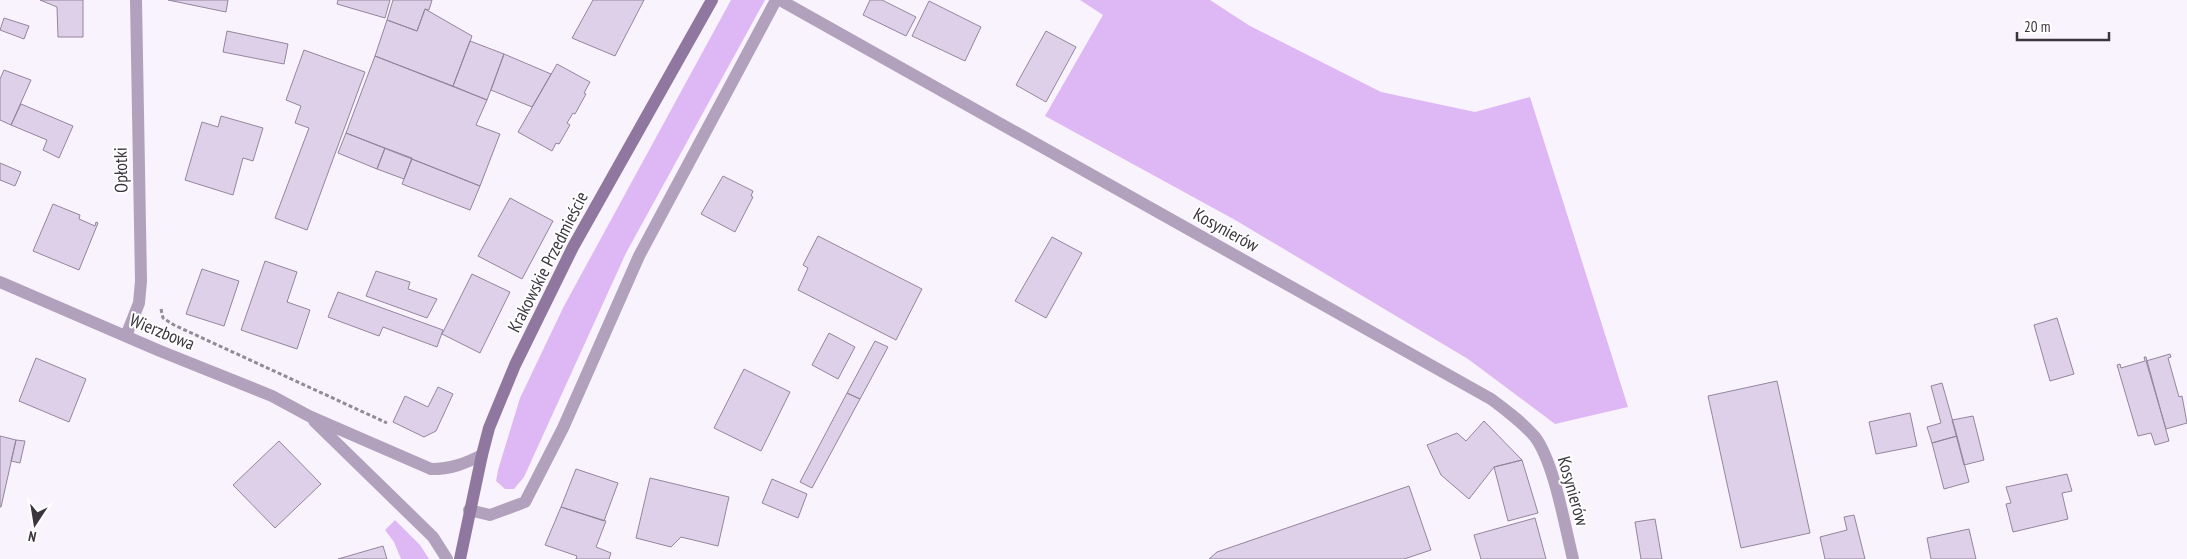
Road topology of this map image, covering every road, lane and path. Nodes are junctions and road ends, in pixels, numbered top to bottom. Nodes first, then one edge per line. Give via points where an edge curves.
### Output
1 (136, 0) edge
2 (712, 0) edge
3 (778, 0) edge
4 (0, 282) edge
5 (139, 299) junction
6 (126, 336) junction
7 (309, 416) junction
8 (391, 425) dead end
9 (482, 456) junction
10 (469, 510) junction
11 (447, 559) edge
12 (460, 559) edge
13 (1573, 559) edge

1 - 5 street, Opłotki
2 - 9 street, Krakowskie Przedmieście via 573,247 515,364 489,428
3 - 10 street via 639,256 563,428 525,502 490,515
3 - 13 street, Kosynierów via 1491,399 1517,418 1548,460
4 - 6 street, Wierzbowa
5 - 6 street, Opłotki
5 - 8 path via 159,301 163,318 174,325
6 - 7 street, Wierzbowa via 272,396
7 - 9 street, Wierzbowa via 431,469 449,469
7 - 11 street, Wierzbowa via 433,537
9 - 10 street, Krakowskie Przedmieście
10 - 12 street, Krakowskie Przedmieście

